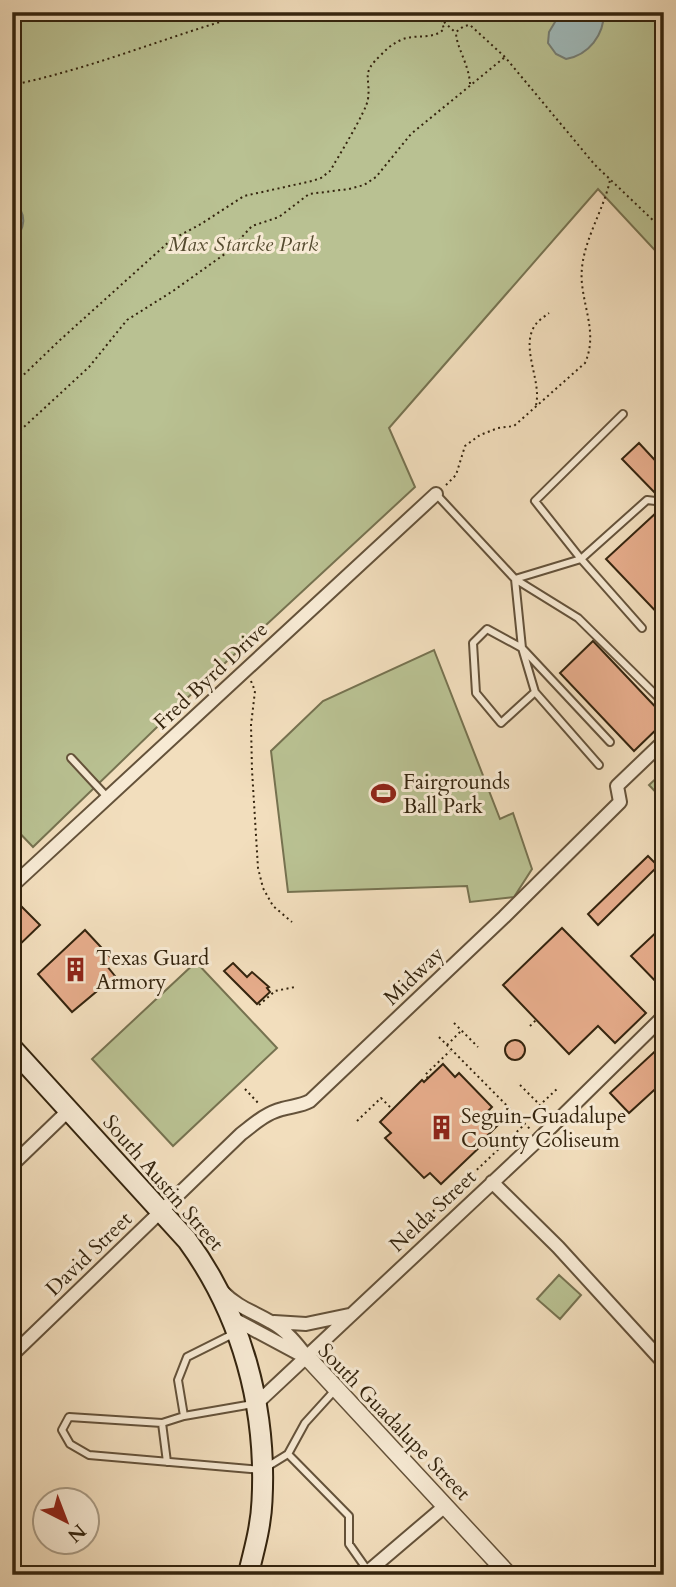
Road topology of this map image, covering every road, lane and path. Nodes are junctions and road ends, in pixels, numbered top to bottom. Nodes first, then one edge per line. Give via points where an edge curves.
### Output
1 (254, 12) edge
2 (439, 12) edge
3 (443, 21) junction
4 (456, 32) junction
5 (505, 57) junction
6 (12, 85) edge
7 (470, 85) junction
8 (610, 180) junction
9 (664, 233) edge
10 (549, 313) dead end
11 (12, 386) edge
12 (536, 407) junction
13 (623, 414) dead end
14 (12, 438) edge
15 (449, 483) dead end
16 (436, 494) joint
17 (664, 502) edge
18 (581, 559) junction
19 (515, 579) junction
20 (642, 628) dead end
21 (522, 648) junction
22 (244, 672) junction
23 (535, 692) junction
24 (660, 699) dead end
25 (664, 741) edge
26 (610, 742) dead end
27 (71, 758) dead end
28 (599, 765) dead end
29 (108, 798) junction
30 (12, 886) edge
31 (292, 922) dead end
32 (295, 988) dead end
33 (259, 1005) dead end
34 (664, 1016) edge
35 (536, 1020) dead end
36 (454, 1023) dead end
37 (530, 1026) dead end
38 (461, 1031) junction
39 (439, 1037) dead end
40 (446, 1045) junction
41 (478, 1047) dead end
42 (12, 1048) edge
43 (451, 1050) junction
44 (428, 1078) dead end
45 (520, 1085) dead end
46 (558, 1088) dead end
47 (245, 1089) dead end
48 (260, 1105) dead end
49 (540, 1105) junction
50 (69, 1110) junction
51 (393, 1110) dead end
52 (357, 1121) dead end
53 (523, 1123) junction
54 (539, 1139) junction
55 (12, 1165) edge
56 (492, 1182) junction
57 (162, 1210) junction
58 (425, 1219) dead end
59 (218, 1287) junction
60 (350, 1315) junction
61 (272, 1322) junction
62 (235, 1325) junction
63 (12, 1355) edge
64 (307, 1357) junction
65 (664, 1363) edge
66 (336, 1389) junction
67 (257, 1404) junction
68 (184, 1416) junction
69 (162, 1423) junction
70 (288, 1454) junction
71 (167, 1462) junction
72 (262, 1470) junction
73 (445, 1506) junction
74 (366, 1573) edge
75 (248, 1575) edge
76 (509, 1575) edge

1 - 6 path
2 - 3 path
3 - 4 path
3 - 11 path via 440,33 404,39 390,46 369,68 368,100 337,160 321,178 244,196 171,240
4 - 5 path via 470,25
4 - 7 path via 470,71
5 - 7 path
5 - 8 path
7 - 14 path via 411,134 376,177 349,189 309,194 279,217 252,226 229,251 127,320 81,376
8 - 9 path
8 - 12 path via 583,267 590,352 585,363
10 - 12 path via 535,325 529,343 539,391
12 - 15 path via 514,426 480,435 465,446
13 - 18 lane via 535,501
16 - 19 lane
16 - 22 street, Fred Byrd Drive
17 - 18 lane via 647,500
18 - 19 lane
18 - 20 lane
19 - 21 lane
19 - 24 lane via 578,618
21 - 23 lane
21 - 23 lane via 487,629 473,643 477,693 500,723
21 - 26 lane
22 - 29 street, Fred Byrd Drive
22 - 31 path via 256,691 251,748 262,888 273,906
23 - 28 lane
25 - 57 street, Midway via 617,786 620,802 310,1101 262,1117
27 - 29 lane
29 - 30 street, Fred Byrd Drive
32 - 33 path via 275,990
34 - 54 street, Nelda Street
35 - 37 path
36 - 38 path
38 - 40 path
38 - 41 path
39 - 40 path
40 - 43 path
42 - 50 main road, South Austin Street
43 - 44 path via 425,1075
43 - 53 path
45 - 49 path
46 - 49 path
47 - 48 path
49 - 53 path
50 - 55 street
50 - 57 main road, South Austin Street
51 - 52 path via 381,1098
53 - 54 path
53 - 58 path
54 - 56 street, Nelda Street
56 - 60 street, Nelda Street
56 - 65 street
57 - 59 main road, South Austin Street
57 - 63 street, David Street
59 - 61 street via 233,1302
59 - 62 main road, South Austin Street
60 - 61 street via 306,1324
60 - 64 street, Nelda Street
61 - 64 street
62 - 64 street, South Guadalupe Street
62 - 67 main road, South Austin Street
62 - 68 lane via 187,1357 178,1380
64 - 66 street, South Guadalupe Street
64 - 67 street, Nelda Street
66 - 70 lane via 305,1423
66 - 73 street, South Guadalupe Street
67 - 68 lane
67 - 72 main road, South Austin Street
68 - 69 lane
69 - 71 lane
69 - 71 lane via 69,1417 62,1430 70,1444 89,1455
70 - 72 lane
70 - 74 lane via 349,1516 349,1544
71 - 72 lane
72 - 75 main road, South Austin Street via 262,1502
73 - 74 street
73 - 76 street, South Guadalupe Street

